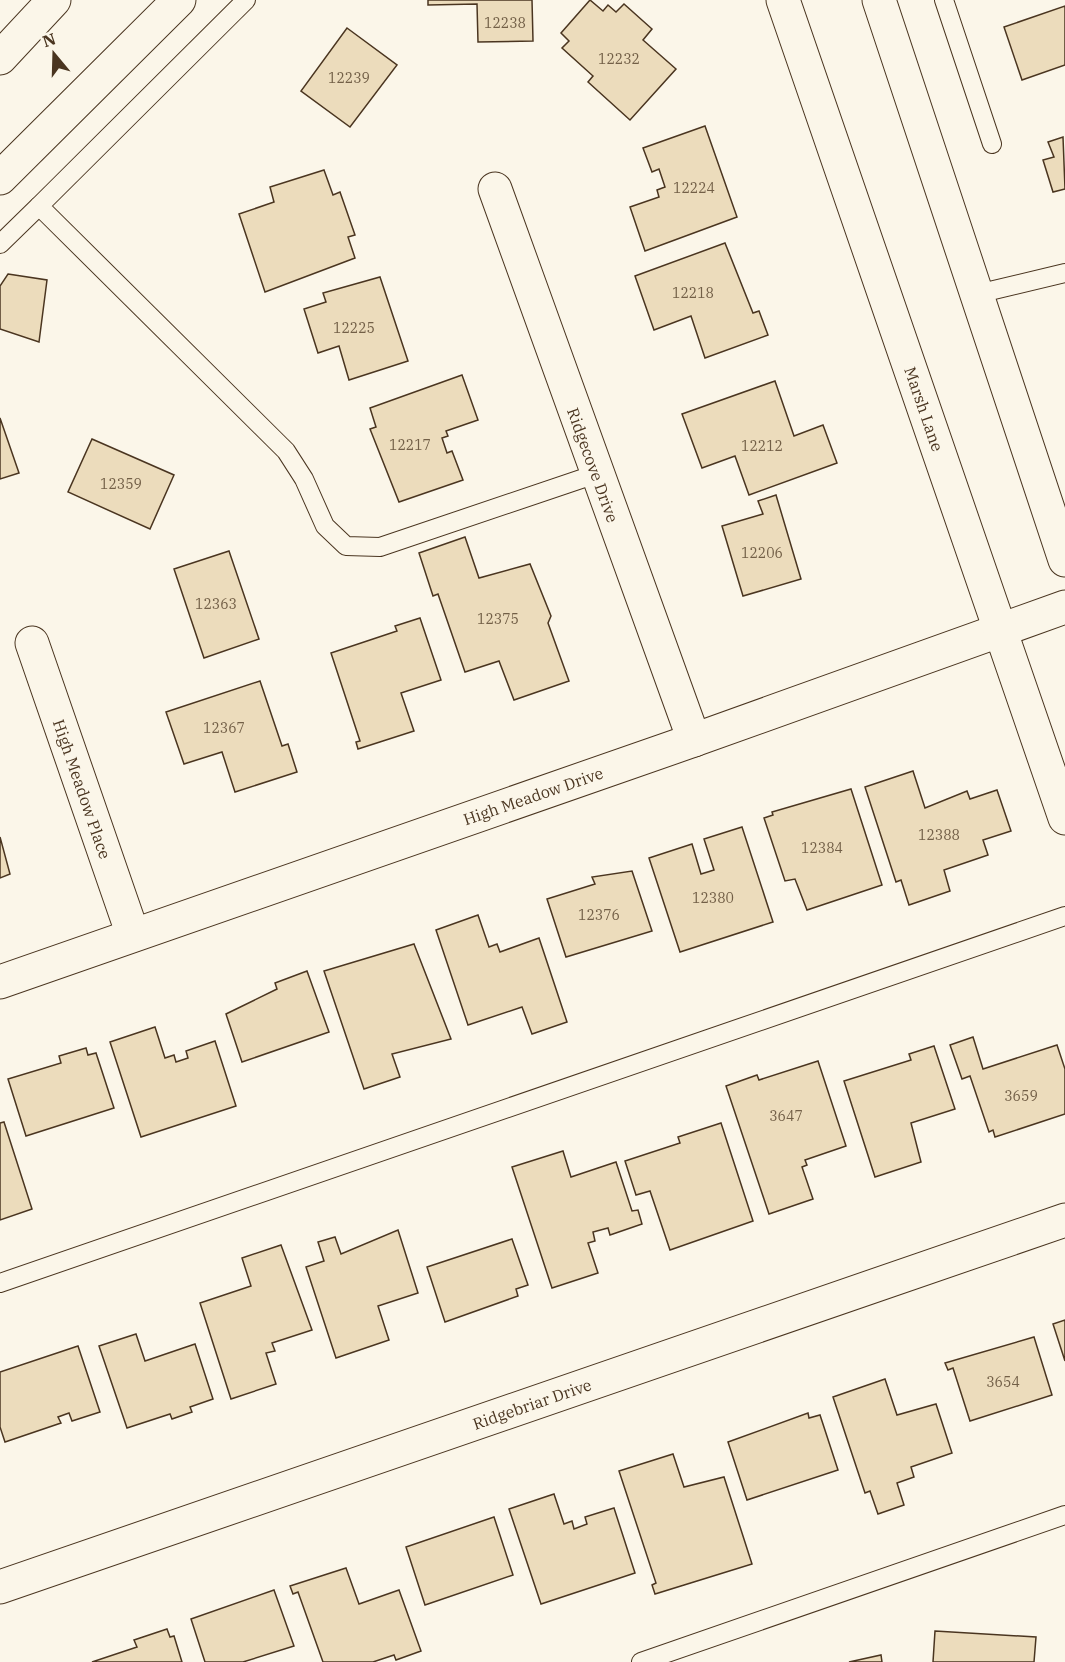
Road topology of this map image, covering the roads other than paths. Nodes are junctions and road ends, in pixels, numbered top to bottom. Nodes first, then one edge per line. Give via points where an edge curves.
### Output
1 (54, 0) edge
2 (179, 0) edge
3 (246, 0) edge
4 (783, 0) edge
5 (879, 0) edge
6 (944, 0) edge
7 (0, 58) edge
8 (992, 144) dead end
9 (0, 178) edge
10 (495, 189) dead end
11 (39, 206) junction
12 (0, 244) edge
13 (1065, 273) edge
14 (977, 294) junction
15 (596, 474) junction
16 (1065, 560) edge
17 (1065, 608) edge
18 (1000, 630) junction
19 (32, 643) dead end
20 (694, 740) junction
21 (1065, 818) edge
22 (1065, 916) edge
23 (132, 935) junction
24 (0, 982) edge
25 (1065, 1220) edge
26 (0, 1283) edge
27 (1065, 1515) edge
28 (0, 1587) edge
29 (641, 1662) edge

1 - 7 main road
2 - 9 main road
3 - 11 lane
4 - 18 main road, Marsh Lane
5 - 14 main road
6 - 8 lane
10 - 15 main road, Ridgecove Drive
11 - 12 lane
11 - 15 lane via 286,451 304,479 325,526 346,546 380,547
13 - 14 lane
14 - 16 main road
15 - 20 main road, Ridgecove Drive
17 - 18 main road, High Meadow Drive
18 - 20 main road, High Meadow Drive
18 - 21 main road, Marsh Lane
19 - 23 main road, High Meadow Place
20 - 23 main road, High Meadow Drive
22 - 26 lane
23 - 24 main road, High Meadow Drive
25 - 28 main road, Ridgebriar Drive
27 - 29 lane

